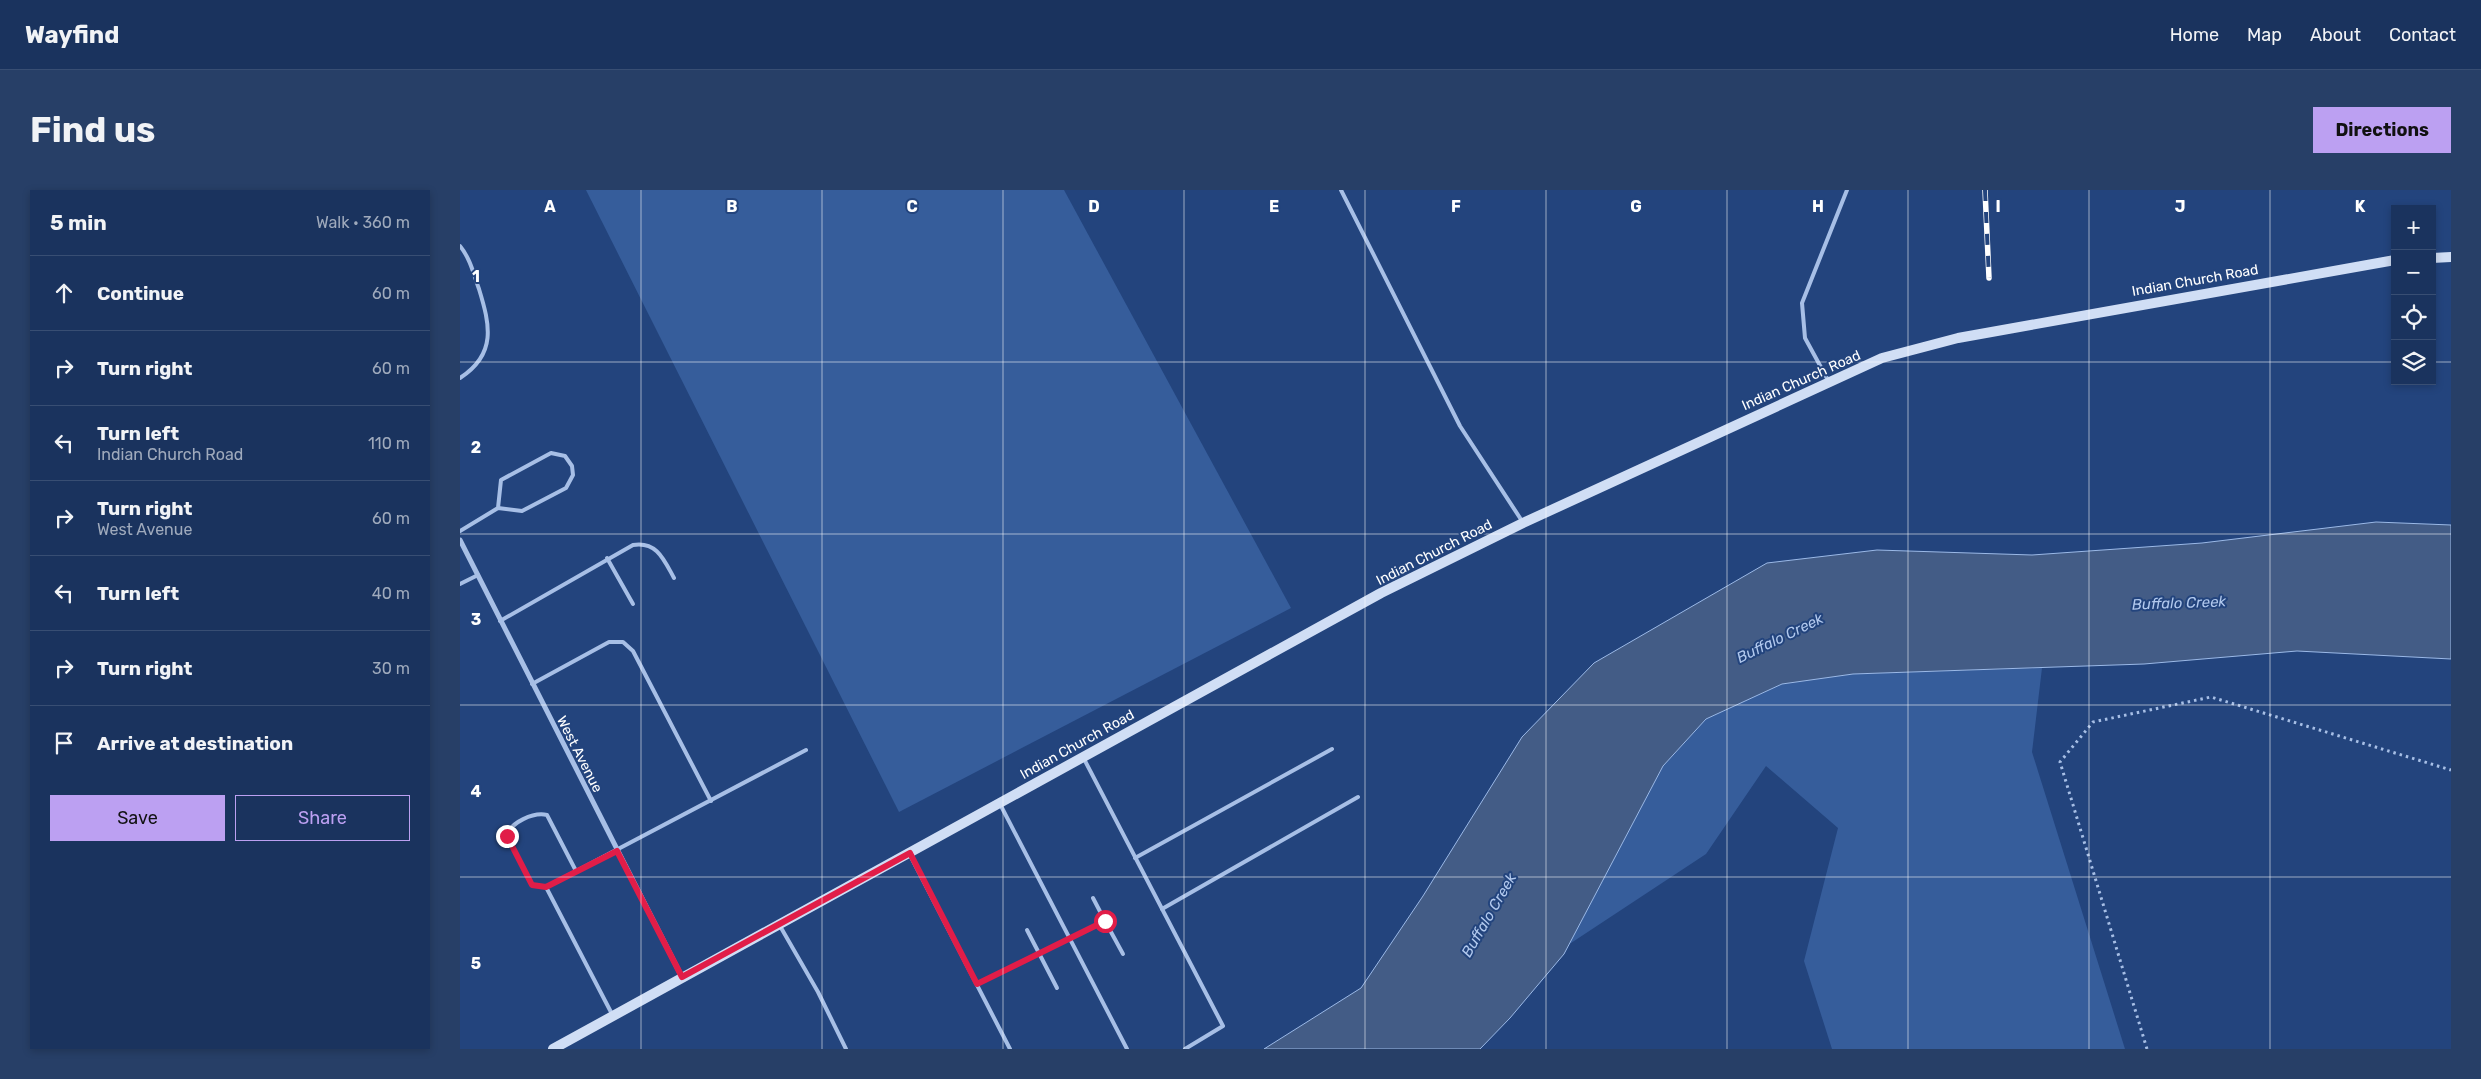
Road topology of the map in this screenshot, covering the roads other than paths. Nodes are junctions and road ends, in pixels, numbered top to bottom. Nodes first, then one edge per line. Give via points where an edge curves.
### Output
1 (1341, 190) edge
2 (1847, 190) edge
3 (460, 246) edge
4 (2451, 257) edge
5 (2436, 258) edge
6 (2391, 261) edge
7 (460, 378) edge
8 (1829, 382) junction
9 (498, 508) junction
10 (1523, 523) junction
11 (460, 531) edge
12 (460, 540) edge
13 (607, 558) junction
14 (478, 575) junction
15 (674, 578) dead end
16 (460, 584) edge
17 (633, 604) dead end
18 (500, 621) junction
19 (532, 684) junction
20 (1332, 748) dead end
21 (806, 750) dead end
22 (1082, 757) junction
23 (1358, 797) dead end
24 (711, 801) junction
25 (999, 802) junction
26 (617, 851) junction
27 (910, 853) junction
28 (1135, 858) junction
29 (576, 871) junction
30 (546, 887) junction
31 (1093, 898) dead end
32 (1162, 909) junction
33 (1105, 921) junction
34 (779, 924) junction
35 (1026, 930) dead end
36 (1070, 939) junction
37 (1040, 954) junction
38 (1123, 954) dead end
39 (682, 977) junction
40 (977, 984) junction
41 (1057, 988) dead end
42 (613, 1016) junction
43 (553, 1049) edge
44 (846, 1049) edge
45 (1010, 1049) edge
46 (1127, 1049) edge
47 (1185, 1049) edge

1 - 10 lane via 1460,426
2 - 8 lane via 1802,303 1805,338
3 - 7 lane via 473,270 489,334 481,359
4 - 5 street
6 - 8 street, Indian Church Road via 1958,338 1882,358
8 - 10 street, Indian Church Road
9 - 9 lane via 522,511 566,488 573,475 572,466 565,456 551,453 501,480
9 - 11 lane
10 - 22 street, Indian Church Road via 1381,593
12 - 14 street, West Avenue
13 - 15 lane via 642,543 658,551
13 - 17 lane
13 - 18 lane
14 - 16 lane
14 - 18 street, West Avenue
18 - 19 street, West Avenue
19 - 24 lane via 609,642 623,642 633,651
19 - 26 street, West Avenue
20 - 28 lane
21 - 24 lane
22 - 25 street, Indian Church Road
22 - 28 lane
23 - 32 lane
24 - 26 lane
25 - 27 street, Indian Church Road
25 - 36 lane
26 - 29 lane
26 - 39 street, West Avenue
27 - 34 street, Indian Church Road
27 - 40 lane
28 - 32 lane
29 - 30 lane
29 - 30 lane via 547,815 534,815 514,825 508,829 507,836 532,885
30 - 42 lane
31 - 33 lane
32 - 47 lane via 1223,1026
33 - 36 lane
33 - 38 lane
34 - 39 street, Indian Church Road
34 - 44 lane
35 - 37 lane
36 - 37 lane
36 - 46 lane
37 - 40 lane
37 - 41 lane
39 - 42 street, Indian Church Road
40 - 45 lane
42 - 43 street, Indian Church Road

